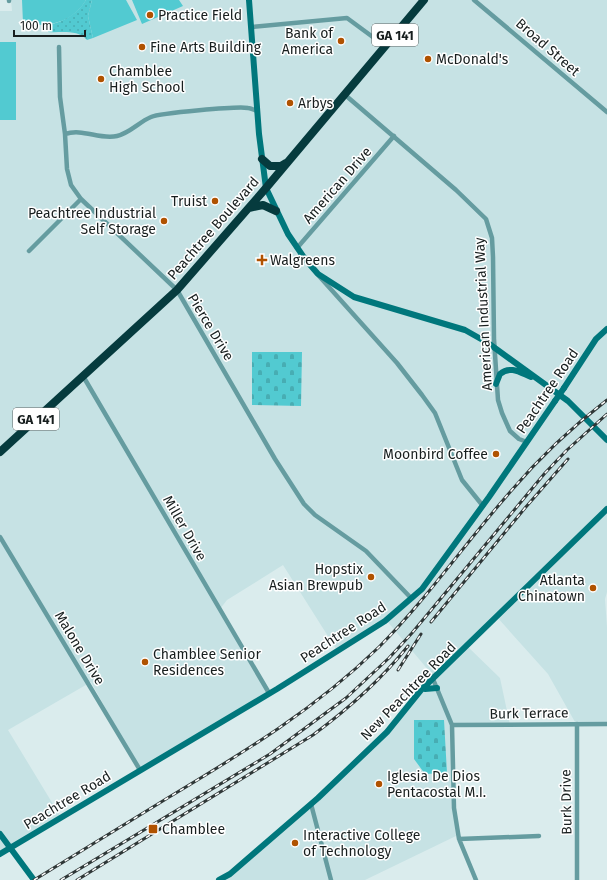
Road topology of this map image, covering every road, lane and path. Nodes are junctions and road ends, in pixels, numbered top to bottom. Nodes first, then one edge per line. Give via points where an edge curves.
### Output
1 (250, 0) edge
2 (424, 0) edge
3 (474, 0) edge
4 (252, 27) junction
5 (385, 46) junction
6 (59, 48) dead end
7 (344, 94) junction
8 (256, 103) junction
9 (248, 108) junction
10 (257, 111) junction
11 (607, 112) edge
12 (66, 134) junction
13 (394, 136) junction
14 (262, 159) junction
15 (290, 160) junction
16 (266, 188) junction
17 (81, 199) junction
18 (248, 208) junction
19 (276, 211) junction
20 (296, 248) junction
21 (29, 251) dead end
22 (318, 274) junction
23 (177, 290) junction
24 (607, 329) edge
25 (494, 347) junction
26 (82, 375) junction
27 (539, 380) junction
28 (496, 384) junction
29 (607, 440) edge
30 (527, 442) junction
31 (0, 452) edge
32 (483, 506) junction
33 (607, 509) edge
34 (0, 537) edge
35 (411, 598) junction
36 (434, 680) junction
37 (437, 688) junction
38 (421, 690) junction
39 (269, 693) junction
40 (577, 724) junction
41 (607, 724) edge
42 (452, 725) junction
43 (140, 770) junction
44 (311, 804) junction
45 (0, 834) edge
46 (539, 836) dead end
47 (459, 839) junction
48 (9, 848) junction
49 (0, 854) edge
50 (34, 880) edge
51 (219, 880) edge
52 (331, 880) edge
53 (476, 880) edge
54 (577, 880) edge

1 - 4 street
2 - 5 highway, Peachtree Boulevard / GA 141
3 - 11 street, Broad Street
4 - 5 street via 347,18
4 - 8 street
5 - 7 highway, Peachtree Boulevard / GA 141
6 - 12 street, Pierce Drive via 61,112
7 - 13 street, American Industrial Way
7 - 15 highway, Peachtree Boulevard / GA 141
8 - 9 street
8 - 10 street
9 - 10 street
9 - 12 street via 158,114 116,136 82,132
10 - 14 street
12 - 17 street, Pierce Drive via 71,186
13 - 20 street, American Drive
13 - 25 street, American Industrial Way via 486,219 492,238
14 - 15 highway via 270,166 284,165
14 - 16 street
15 - 16 highway, Peachtree Boulevard / GA 141
16 - 18 highway, Peachtree Boulevard / GA 141
16 - 19 street
17 - 21 street
17 - 23 street, Pierce Drive
18 - 19 highway via 262,205
18 - 23 highway, Peachtree Boulevard / GA 141
19 - 20 street
20 - 22 street
22 - 25 street via 354,297 465,330
22 - 32 street via 422,395 434,413 462,480
23 - 26 highway, Peachtree Boulevard / GA 141
23 - 35 street, Pierce Drive via 304,504 315,515 366,551
24 - 30 street, Peachtree Road, bridge via 596,339
25 - 27 street
25 - 28 street, American Industrial Way
26 - 31 highway, Peachtree Boulevard / GA 141
26 - 39 street, Miller Drive
27 - 28 street via 511,370 500,374
27 - 29 street via 568,401
28 - 30 street, American Industrial Way via 499,404 507,426 514,435
30 - 32 street, Peachtree Road
32 - 35 street, Peachtree Road via 422,589
33 - 36 street, New Peachtree Road
34 - 43 street, Malone Drive
35 - 39 street, Peachtree Road via 385,621
36 - 37 street
36 - 38 street, New Peachtree Road
37 - 38 street
37 - 42 street
38 - 44 street, New Peachtree Road via 387,732
39 - 43 street, Peachtree Road
40 - 41 street, Burk Terrace
40 - 42 street, Burk Terrace
40 - 54 street, Burk Drive
42 - 47 street via 454,808
43 - 48 street, Peachtree Road
44 - 51 street, New Peachtree Road via 230,874
44 - 52 street
45 - 48 street
46 - 47 street
47 - 53 street
48 - 49 street, Peachtree Road
48 - 50 street

